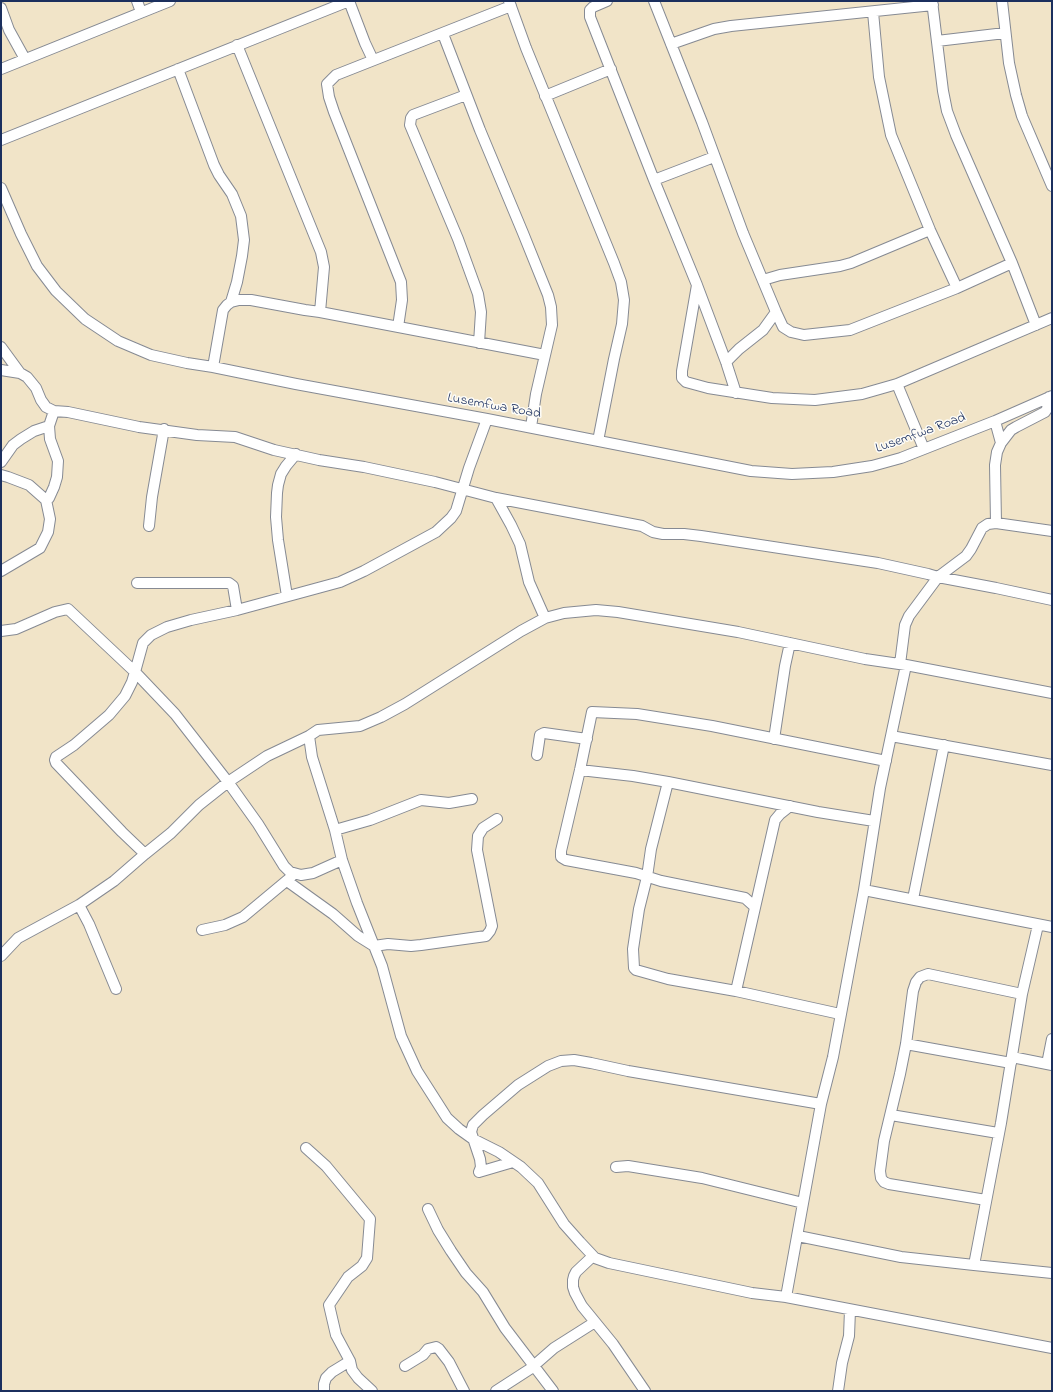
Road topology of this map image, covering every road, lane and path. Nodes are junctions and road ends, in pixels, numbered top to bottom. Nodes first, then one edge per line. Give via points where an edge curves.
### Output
1 (137, 1) edge
2 (170, 1) edge
3 (349, 1) edge
4 (608, 1) edge
5 (654, 1) edge
6 (1002, 1) edge
7 (933, 3) edge
8 (510, 4) edge
9 (1, 8) edge
10 (141, 12) junction
11 (873, 12) junction
12 (1005, 32) junction
13 (443, 34) junction
14 (937, 41) junction
15 (671, 44) junction
16 (237, 45) junction
17 (25, 59) junction
18 (373, 60) junction
19 (1, 69) edge
20 (178, 69) junction
21 (611, 69) junction
22 (466, 95) junction
23 (546, 96) junction
24 (1, 140) edge
25 (714, 157) junction
26 (654, 180) junction
27 (1052, 186) edge
28 (1, 188) edge
29 (930, 230) junction
30 (1012, 263) junction
31 (763, 280) junction
32 (697, 285) junction
33 (957, 288) junction
34 (231, 302) junction
35 (320, 312) junction
36 (776, 312) junction
37 (1052, 318) edge
38 (1036, 325) junction
39 (398, 327) junction
40 (479, 343) junction
41 (1, 347) edge
42 (545, 355) junction
43 (726, 362) junction
44 (213, 367) junction
45 (1, 370) edge
46 (20, 373) junction
47 (897, 384) junction
48 (736, 392) junction
49 (1050, 396) edge
50 (54, 411) junction
51 (487, 419) junction
52 (995, 421) junction
53 (49, 426) junction
54 (531, 428) junction
55 (164, 429) junction
56 (598, 441) junction
57 (1001, 442) junction
58 (924, 449) junction
59 (296, 454) junction
60 (1, 462) edge
61 (1, 475) edge
62 (462, 490) junction
63 (496, 498) junction
64 (46, 500) junction
65 (996, 523) junction
66 (149, 526) dead end
67 (1052, 531) edge
68 (1, 571) edge
69 (938, 577) junction
70 (137, 583) dead end
71 (287, 596) junction
72 (1052, 600) edge
73 (237, 610) junction
74 (545, 618) junction
75 (1, 631) edge
76 (790, 643) junction
77 (903, 665) junction
78 (135, 672) junction
79 (1052, 693) edge
80 (309, 736) junction
81 (892, 736) junction
82 (587, 739) junction
83 (774, 739) junction
84 (944, 745) junction
85 (537, 755) dead end
86 (886, 761) junction
87 (1052, 765) edge
88 (580, 770) junction
89 (228, 782) junction
90 (668, 782) junction
91 (472, 799) dead end
92 (790, 806) junction
93 (497, 819) dead end
94 (874, 821) junction
95 (335, 830) junction
96 (145, 854) junction
97 (342, 860) junction
98 (295, 874) junction
99 (647, 877) junction
100 (287, 880) junction
101 (864, 890) junction
102 (759, 892) junction
103 (744, 898) junction
104 (913, 900) junction
105 (79, 905) junction
106 (755, 907) junction
107 (1038, 925) junction
108 (1052, 927) edge
109 (202, 930) dead end
110 (374, 946) junction
111 (1, 956) edge
112 (116, 989) dead end
113 (736, 991) junction
114 (1022, 994) junction
115 (840, 1014) junction
116 (1052, 1038) edge
117 (906, 1044) junction
118 (1011, 1060) junction
119 (1050, 1064) edge
120 (821, 1104) junction
121 (891, 1115) junction
122 (998, 1133) junction
123 (473, 1139) junction
124 (306, 1148) dead end
125 (513, 1162) junction
126 (616, 1167) dead end
127 (986, 1200) junction
128 (803, 1203) junction
129 (428, 1209) dead end
130 (798, 1236) junction
131 (593, 1256) junction
132 (974, 1265) junction
133 (1052, 1273) edge
134 (786, 1298) junction
135 (850, 1310) junction
136 (595, 1322) junction
137 (1052, 1348) edge
138 (350, 1361) junction
139 (405, 1366) dead end
140 (534, 1366) junction
141 (324, 1391) edge
142 (372, 1391) edge
143 (464, 1391) edge
144 (496, 1391) edge
145 (553, 1391) edge
146 (645, 1391) edge
147 (838, 1391) edge

1 - 10 street
2 - 10 street
3 - 16 street
3 - 18 street
4 - 21 street via 593,7 590,13
5 - 15 street
6 - 12 street
7 - 11 street
7 - 14 street
8 - 13 street
8 - 23 street
9 - 17 street via 9,30
10 - 17 street
11 - 15 street via 731,26 714,29
11 - 29 street via 879,77 891,135
12 - 14 street
12 - 27 street via 1012,79 1022,116
13 - 18 street
13 - 22 street
14 - 30 street via 947,111
15 - 25 street
16 - 20 street
16 - 35 street via 321,252 324,267
17 - 19 street
18 - 39 street via 336,75 327,87 334,112 401,282 402,300
20 - 24 street
20 - 34 street via 214,165 232,194 241,216 244,235 242,256 238,282
21 - 23 street
21 - 26 street
22 - 40 street via 414,115 410,125 478,294 482,312
22 - 42 street via 548,295 552,325
23 - 56 street via 614,263 624,300 622,324
25 - 26 street
25 - 31 street
26 - 32 street
28 - 44 street, Lusemfwa Road via 37,266 56,291 85,319 118,341 151,355
29 - 31 street via 851,263
29 - 33 street
30 - 33 street
30 - 38 street
31 - 36 street
32 - 43 street
32 - 48 street via 682,378 686,382 708,388
33 - 36 street via 850,330 828,333 804,335 791,332 783,327
34 - 35 street via 251,300
34 - 44 street via 223,310
35 - 39 street
36 - 43 street via 763,330
37 - 38 street
38 - 47 street
39 - 40 street
40 - 42 street
41 - 46 street
42 - 54 street
43 - 48 street
44 - 51 street, Lusemfwa Road
45 - 46 street
46 - 50 street via 36,388 46,407
47 - 48 street via 862,394 815,400 772,398
47 - 58 street
49 - 52 street, Lusemfwa Road
49 - 57 street via 1045,412 1011,430
50 - 53 street
50 - 55 street via 139,427
51 - 54 street, Lusemfwa Road
51 - 62 street
52 - 57 street
52 - 58 street, Lusemfwa Road
53 - 60 street via 34,431 17,442
53 - 64 street via 50,439 58,461 54,487
54 - 56 street, Lusemfwa Road
55 - 59 street via 197,435 235,437 274,450
55 - 66 street
56 - 58 street, Lusemfwa Road via 751,471 792,474 833,472 872,466
57 - 65 street via 995,465
59 - 62 street via 435,482
59 - 71 street via 281,474 277,493 278,540
61 - 64 street via 29,485
62 - 63 street
62 - 71 street via 456,511 436,532 340,582
63 - 69 street via 642,526 663,534 684,534 878,563
63 - 74 street via 520,544 529,582
64 - 68 street via 50,519 48,532 40,548
65 - 67 street
65 - 69 street via 982,528 966,556
69 - 72 street
69 - 77 street via 905,625
70 - 73 street via 229,583 233,586
71 - 73 street
73 - 78 street via 191,620 151,635 143,643
74 - 76 street via 596,610 618,612
74 - 80 street via 381,717 360,726 318,730
75 - 78 street via 16,629 68,609
76 - 77 street
76 - 83 street
77 - 79 street
77 - 81 street
78 - 89 street via 175,714
78 - 96 street via 125,696 109,715 55,760
80 - 89 street via 267,756
80 - 95 street via 317,774
81 - 84 street
81 - 86 street
82 - 83 street via 591,714 594,711 637,714
82 - 85 street via 544,733 540,735
82 - 88 street
83 - 86 street
84 - 87 street
84 - 104 street
86 - 94 street
88 - 90 street
88 - 99 street via 561,857
89 - 96 street
89 - 98 street via 284,866
90 - 92 street
90 - 99 street
91 - 95 street via 457,803 421,800 370,820
92 - 94 street
92 - 102 street via 776,820
93 - 110 street via 478,836 477,850 492,926 486,936 411,946
94 - 101 street
95 - 97 street
96 - 105 street via 114,881
97 - 98 street via 313,873
97 - 110 street
98 - 100 street
99 - 103 street
99 - 113 street via 635,932 634,968 668,979
100 - 109 street via 243,917
100 - 110 street
101 - 104 street
101 - 115 street
102 - 103 street
102 - 106 street
103 - 106 street
104 - 107 street
105 - 111 street via 18,938
105 - 112 street
106 - 113 street
107 - 108 street
107 - 114 street
110 - 123 street via 401,1036 417,1071 447,1118
113 - 115 street
114 - 117 street via 928,974 920,977 913,991
114 - 118 street
115 - 120 street via 833,1057
116 - 119 street
117 - 118 street
117 - 121 street
118 - 119 street
118 - 122 street
120 - 123 street via 628,1071 591,1062 561,1061 518,1085 483,1115 473,1125
120 - 128 street
121 - 122 street
121 - 127 street via 880,1171 884,1182
122 - 127 street
123 - 125 street
123 - 125 street via 480,1159 479,1172
124 - 138 street via 326,1166 370,1219 367,1258 362,1266 348,1277 329,1305 336,1335
125 - 131 street via 538,1183 564,1224
126 - 128 street via 628,1166 702,1178
127 - 132 street
128 - 130 street
129 - 140 street via 451,1251
130 - 132 street via 901,1257
130 - 134 street
131 - 134 street via 609,1263
131 - 136 street via 576,1272 572,1280 582,1306
132 - 133 street
134 - 135 street
135 - 137 street
135 - 147 street via 849,1336
136 - 140 street via 554,1348
136 - 146 street
138 - 141 street via 326,1378
138 - 142 street via 352,1370
139 - 143 street via 428,1349 436,1347 449,1362
140 - 144 street
140 - 145 street

